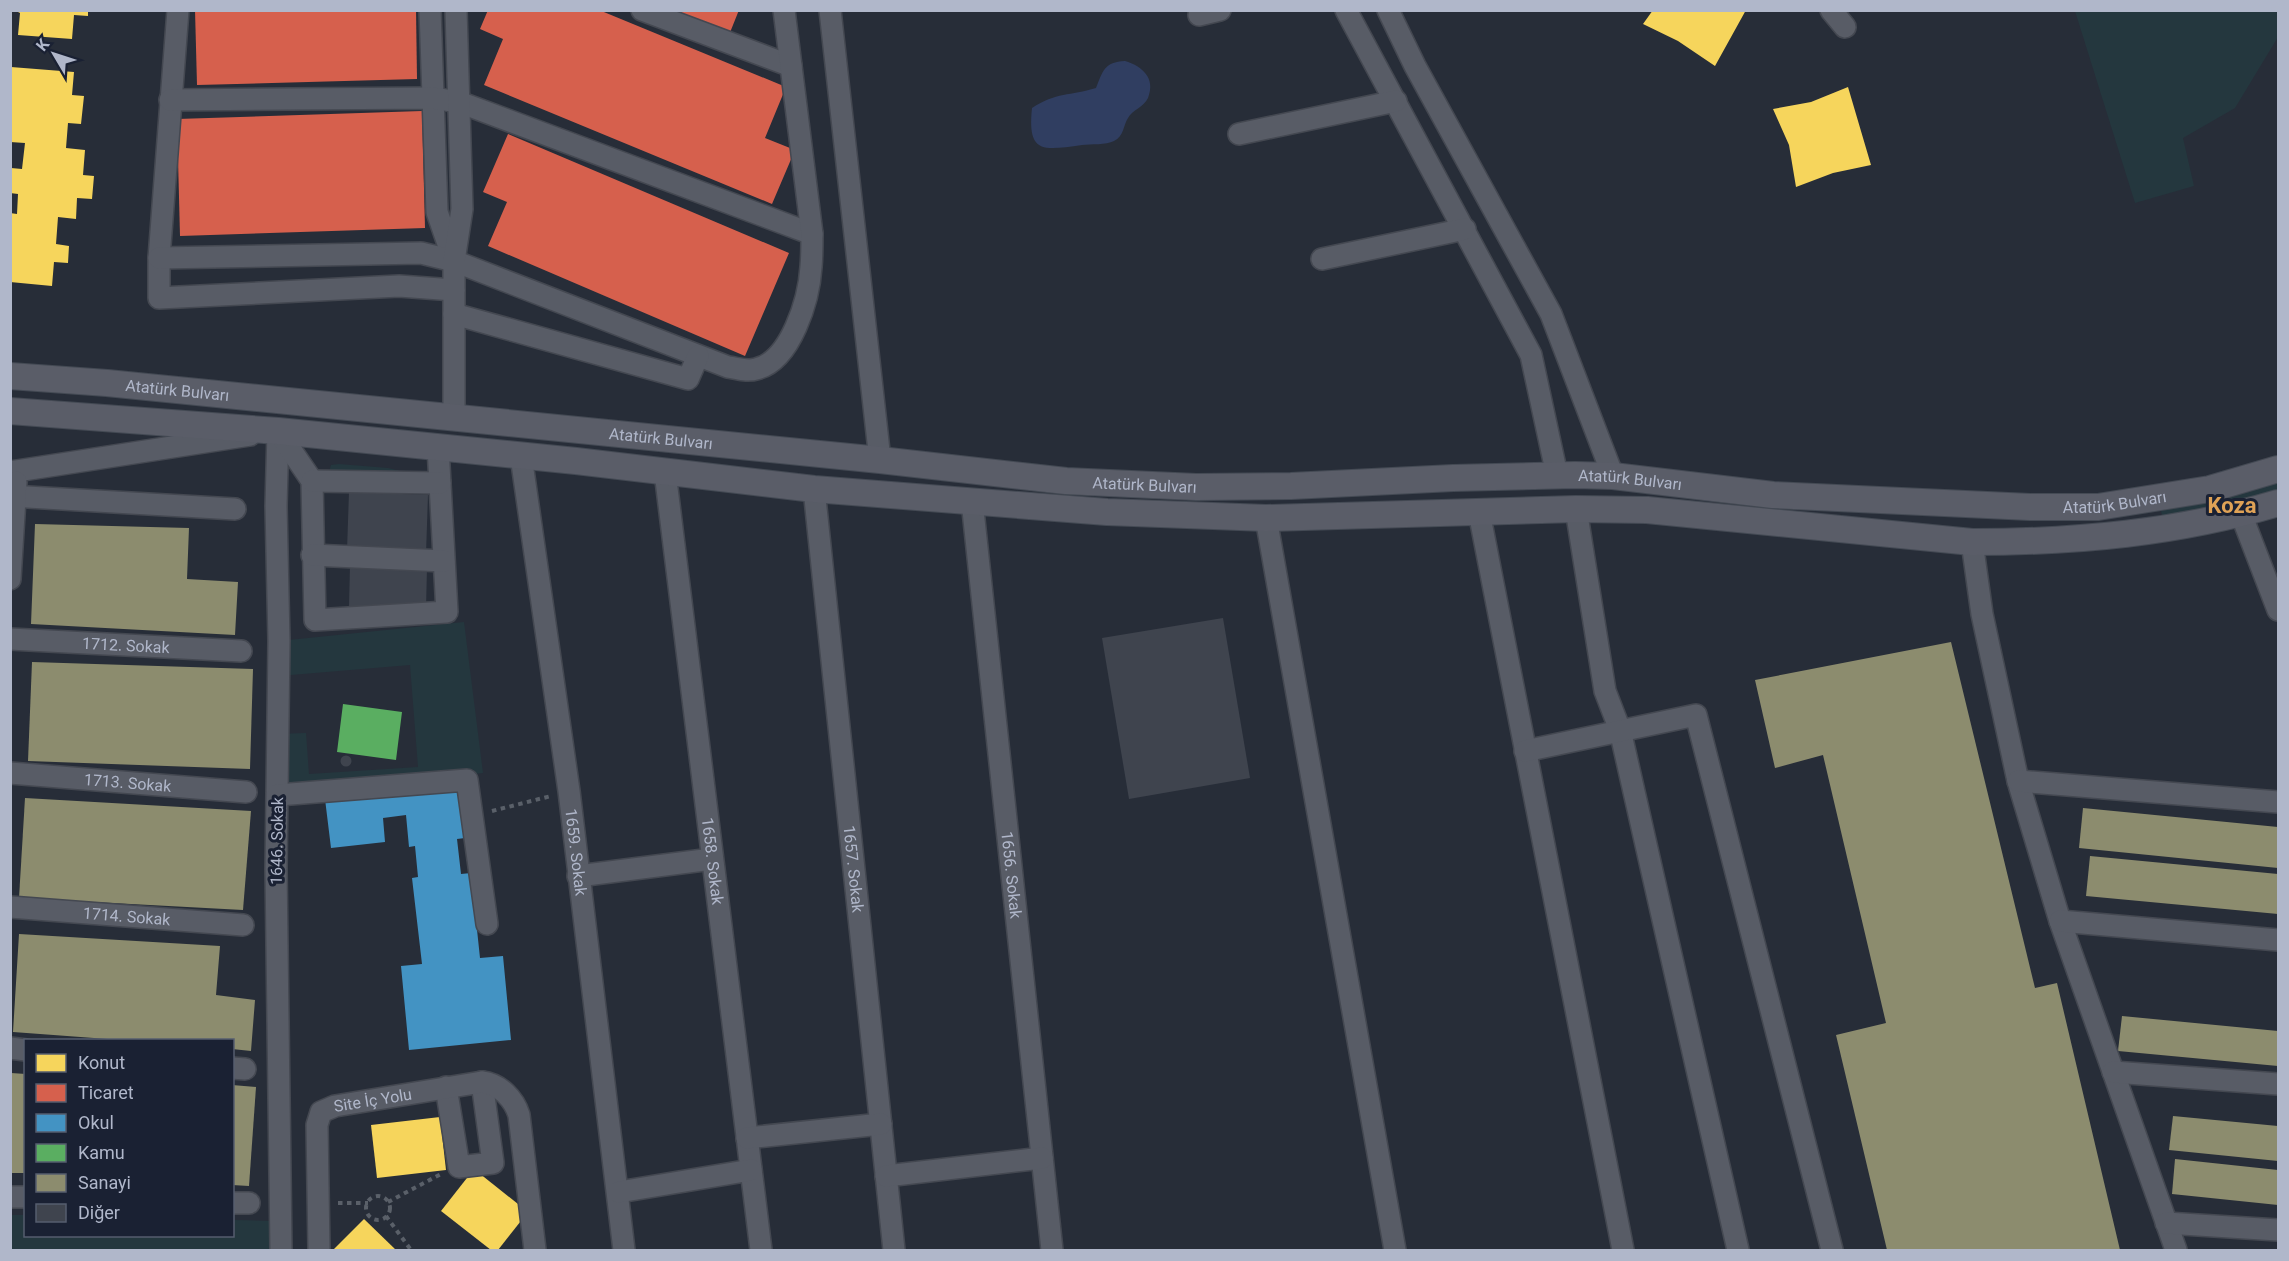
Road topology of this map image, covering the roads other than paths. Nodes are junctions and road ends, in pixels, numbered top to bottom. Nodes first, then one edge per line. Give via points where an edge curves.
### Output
1 (178, 10) edge
2 (430, 10) edge
3 (456, 10) edge
4 (642, 10) edge
5 (784, 10) edge
6 (830, 10) edge
7 (1221, 10) edge
8 (1346, 10) edge
9 (1388, 10) edge
10 (1831, 10) edge
11 (1199, 15) dead end
12 (1845, 27) dead end
13 (791, 66) junction
14 (432, 98) junction
15 (170, 100) junction
16 (1396, 101) junction
17 (459, 102) junction
18 (1239, 134) dead end
19 (1465, 229) junction
20 (812, 234) junction
21 (159, 258) junction
22 (1322, 259) dead end
23 (454, 261) junction
24 (454, 290) junction
25 (454, 314) junction
26 (698, 356) junction
27 (10, 358) edge
28 (10, 376) edge
29 (53, 379) junction
30 (10, 411) edge
31 (454, 418) junction
32 (278, 431) junction
33 (438, 447) junction
34 (522, 456) junction
35 (880, 460) junction
36 (2278, 469) edge
37 (13, 472) edge
38 (665, 472) junction
39 (1566, 475) junction
40 (1613, 476) junction
41 (312, 481) junction
42 (440, 483) junction
43 (814, 489) junction
44 (13, 496) edge
45 (972, 501) junction
46 (2278, 503) edge
47 (1974, 504) junction
48 (235, 509) dead end
49 (1576, 509) junction
50 (1479, 512) junction
51 (2241, 514) junction
52 (1266, 518) junction
53 (1972, 542) junction
54 (312, 555) junction
55 (444, 561) junction
56 (10, 579) edge
57 (2278, 609) edge
58 (10, 639) edge
59 (241, 651) dead end
60 (1620, 730) junction
61 (1525, 751) junction
62 (10, 773) edge
63 (2018, 781) junction
64 (246, 792) dead end
65 (278, 795) junction
66 (2278, 802) edge
67 (712, 859) junction
68 (578, 876) junction
69 (10, 907) edge
70 (2060, 921) junction
71 (487, 924) dead end
72 (243, 925) dead end
73 (2278, 940) edge
74 (2113, 1072) junction
75 (482, 1082) junction
76 (2278, 1084) edge
77 (446, 1087) junction
78 (881, 1124) junction
79 (747, 1138) junction
80 (524, 1158) junction
81 (1042, 1158) junction
82 (493, 1163) junction
83 (751, 1170) junction
84 (886, 1176) junction
85 (619, 1192) junction
86 (2166, 1223) junction
87 (2278, 1230) edge
88 (281, 1251) edge
89 (319, 1251) edge
90 (535, 1251) edge
91 (624, 1251) edge
92 (761, 1251) edge
93 (894, 1251) edge
94 (1052, 1251) edge
95 (1395, 1251) edge
96 (1623, 1251) edge
97 (1738, 1251) edge
98 (1832, 1251) edge
99 (2176, 1251) edge

1 - 15 street
2 - 14 street
3 - 17 street
4 - 13 street
5 - 13 street
6 - 35 street
7 - 11 street
8 - 16 street
9 - 40 street via 1551,314
10 - 12 street
13 - 20 street
14 - 15 street
14 - 17 street
14 - 23 street via 437,212
15 - 21 street
16 - 18 street
16 - 19 street
17 - 20 street
17 - 23 street via 462,209
19 - 22 street
19 - 39 street via 1531,355
20 - 26 street via 808,291 780,353 758,369 750,370
21 - 23 street via 405,252
21 - 24 street via 159,298 399,286
23 - 24 street
23 - 26 street
24 - 25 street
25 - 26 street via 688,379
25 - 31 street
27 - 29 main road
28 - 29 main road, Atatürk Bulvarı
29 - 31 main road, Atatürk Bulvarı
30 - 32 main road, Atatürk Bulvarı
31 - 35 main road, Atatürk Bulvarı
32 - 33 main road, Atatürk Bulvarı
32 - 37 street
32 - 41 street
32 - 65 street, 1646. Sokak
33 - 34 main road, Atatürk Bulvarı
33 - 42 street
34 - 38 main road, Atatürk Bulvarı
34 - 68 street, 1659. Sokak via 570,791
35 - 39 main road, Atatürk Bulvarı via 1066,481 1196,487
36 - 47 main road, Atatürk Bulvarı via 2210,489 2098,507
37 - 44 street
38 - 43 main road, Atatürk Bulvarı
38 - 67 street, 1658. Sokak
39 - 40 main road, Atatürk Bulvarı
39 - 49 main road
40 - 47 main road, Atatürk Bulvarı via 1773,495
41 - 42 street
41 - 54 street
42 - 55 street
43 - 45 main road, Atatürk Bulvarı
43 - 78 street, 1657. Sokak
44 - 48 street
44 - 56 street
45 - 52 main road, Atatürk Bulvarı via 1107,512
45 - 81 street, 1656. Sokak
46 - 51 main road, Atatürk Bulvarı
47 - 53 main road
49 - 50 main road, Atatürk Bulvarı
49 - 53 main road, Atatürk Bulvarı via 1647,510
49 - 60 street via 1605,691
50 - 52 main road, Atatürk Bulvarı
50 - 61 street
51 - 53 main road, Atatürk Bulvarı via 2128,534
51 - 57 street
52 - 95 street
53 - 63 street via 1982,614
54 - 55 street
54 - 55 street via 315,620 447,612
58 - 59 street, 1712. Sokak
60 - 61 street
60 - 97 street
60 - 98 street via 1696,715
61 - 96 street
62 - 64 street, 1713. Sokak
63 - 66 street
63 - 70 street
65 - 71 street via 467,780
65 - 88 street, 1646. Sokak
67 - 68 street
67 - 79 street, 1658. Sokak
68 - 85 street, 1659. Sokak
69 - 72 street, 1714. Sokak
70 - 73 street
70 - 74 street
74 - 76 street
74 - 86 street
75 - 77 street, Site İç Yolu
75 - 80 street via 504,1092 516,1107
75 - 82 street
77 - 82 street via 459,1167
77 - 89 street, Site İç Yolu via 335,1106 321,1112 317,1120
78 - 79 street
78 - 84 street, 1657. Sokak
79 - 83 street, 1658. Sokak
80 - 82 street
80 - 90 street
81 - 84 street
81 - 94 street, 1656. Sokak
83 - 85 street
83 - 92 street, 1658. Sokak
84 - 93 street, 1657. Sokak
85 - 91 street, 1659. Sokak
86 - 87 street
86 - 99 street

